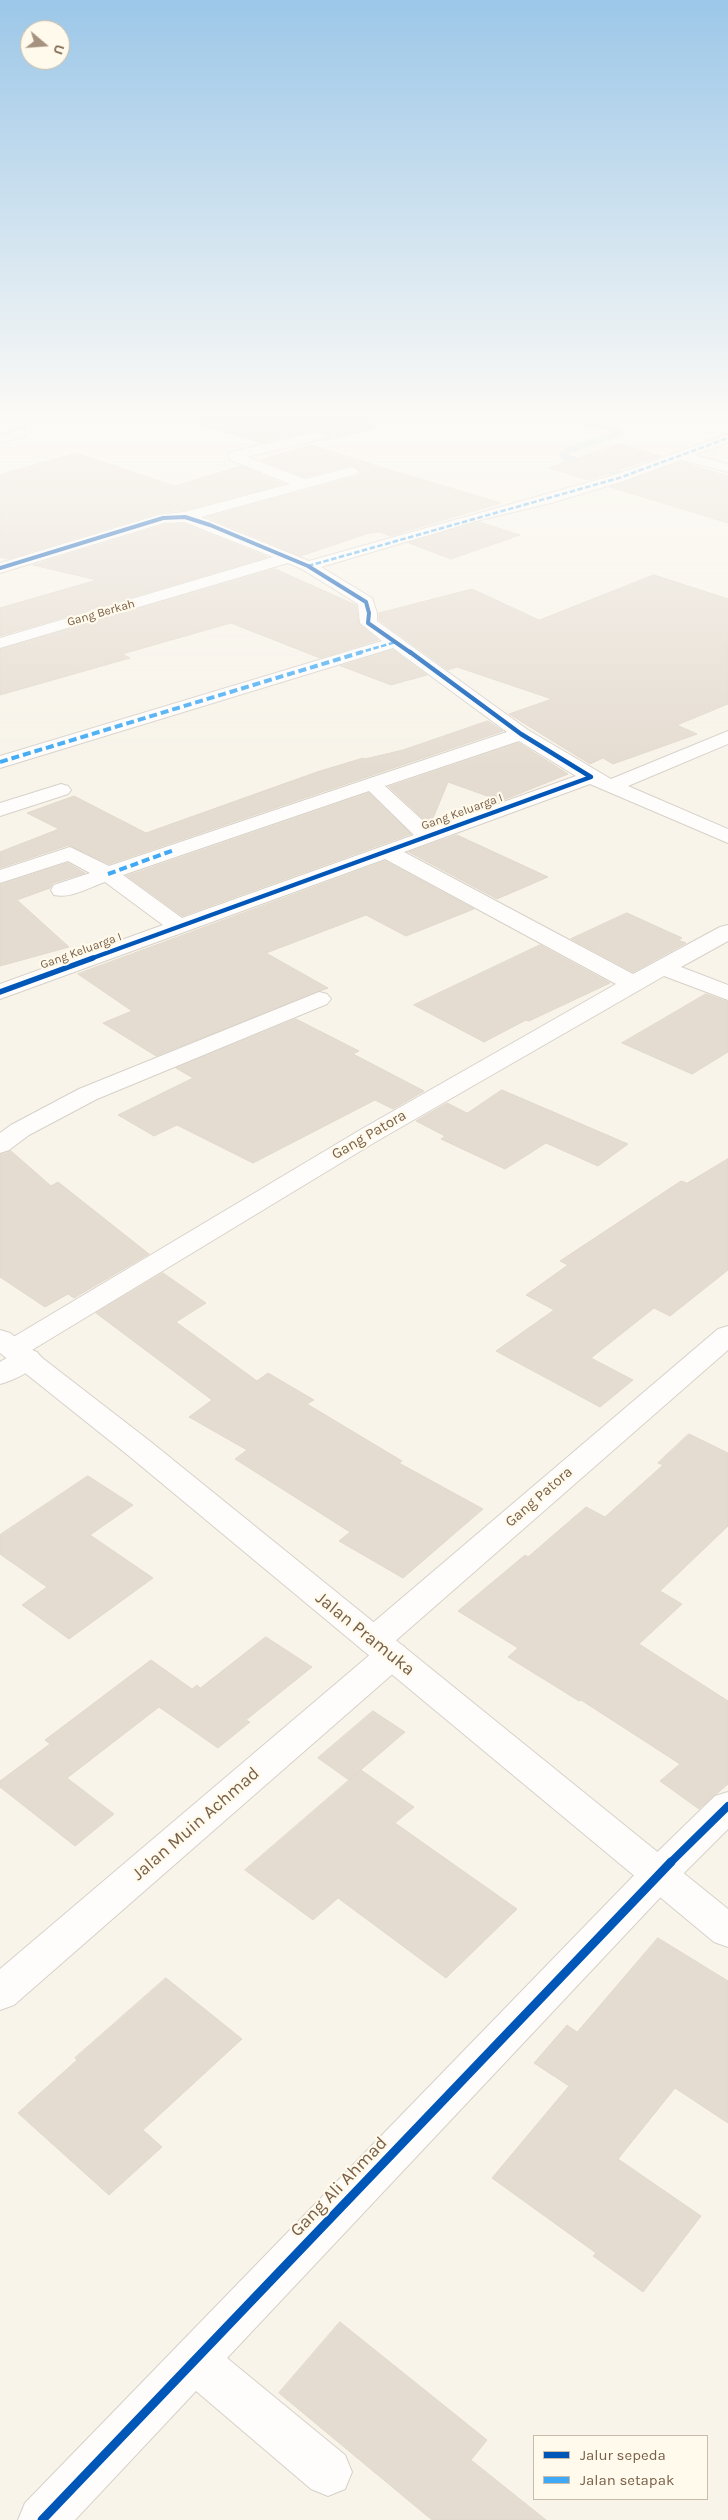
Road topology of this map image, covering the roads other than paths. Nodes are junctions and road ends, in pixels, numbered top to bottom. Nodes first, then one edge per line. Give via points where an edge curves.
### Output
1 (112, 534) edge
2 (230, 534) edge
3 (418, 534) edge
4 (288, 558) junction
5 (308, 566) junction
6 (0, 568) edge
7 (396, 642) junction
8 (0, 643) edge
9 (521, 734) junction
10 (728, 738) edge
11 (0, 762) edge
12 (591, 777) junction
13 (371, 783) junction
14 (610, 786) junction
15 (61, 790) dead end
16 (0, 810) edge
17 (428, 837) junction
18 (728, 837) edge
19 (388, 852) junction
20 (108, 874) junction
21 (0, 877) edge
22 (62, 890) dead end
23 (180, 927) junction
24 (728, 932) edge
25 (661, 967) junction
26 (632, 983) junction
27 (0, 992) edge
28 (728, 993) edge
29 (319, 999) dead end
30 (0, 1145) edge
31 (728, 1335) edge
32 (14, 1348) edge
33 (0, 1375) edge
34 (383, 1648) junction
35 (728, 1806) edge
36 (658, 1874) junction
37 (728, 1931) edge
38 (0, 1993) edge
39 (195, 2361) junction
40 (328, 2472) dead end
41 (42, 2520) edge

1 - 6 street
2 - 4 street
3 - 5 street
4 - 5 street
4 - 8 street, Gang Berkah
5 - 7 street via 366,602 368,623
7 - 9 street
7 - 11 street
9 - 12 street
9 - 13 street
10 - 14 street
12 - 14 street
12 - 17 street, Gang Keluarga I
13 - 17 street
13 - 20 street
14 - 18 street
15 - 16 street
17 - 19 street, Gang Keluarga I
19 - 23 street, Gang Keluarga I
19 - 26 street
20 - 21 street via 70,853
20 - 22 street
20 - 23 street
23 - 27 street, Gang Keluarga I
24 - 25 street, Gang Patora
25 - 26 street, Gang Patora
25 - 28 street
26 - 32 street, Gang Patora via 333,1155
29 - 30 street via 88,1094 20,1130
31 - 34 street, Gang Patora
32 - 33 street, Gang Patora
32 - 34 street, Jalan Pramuka
34 - 36 street, Jalan Pramuka
34 - 38 street, Jalan Muin Achmad
35 - 36 street, Gang Ali Ahmad
36 - 37 street, Jalan Pramuka
36 - 39 street, Gang Ali Ahmad
39 - 40 street
39 - 41 street, Gang Ali Ahmad

